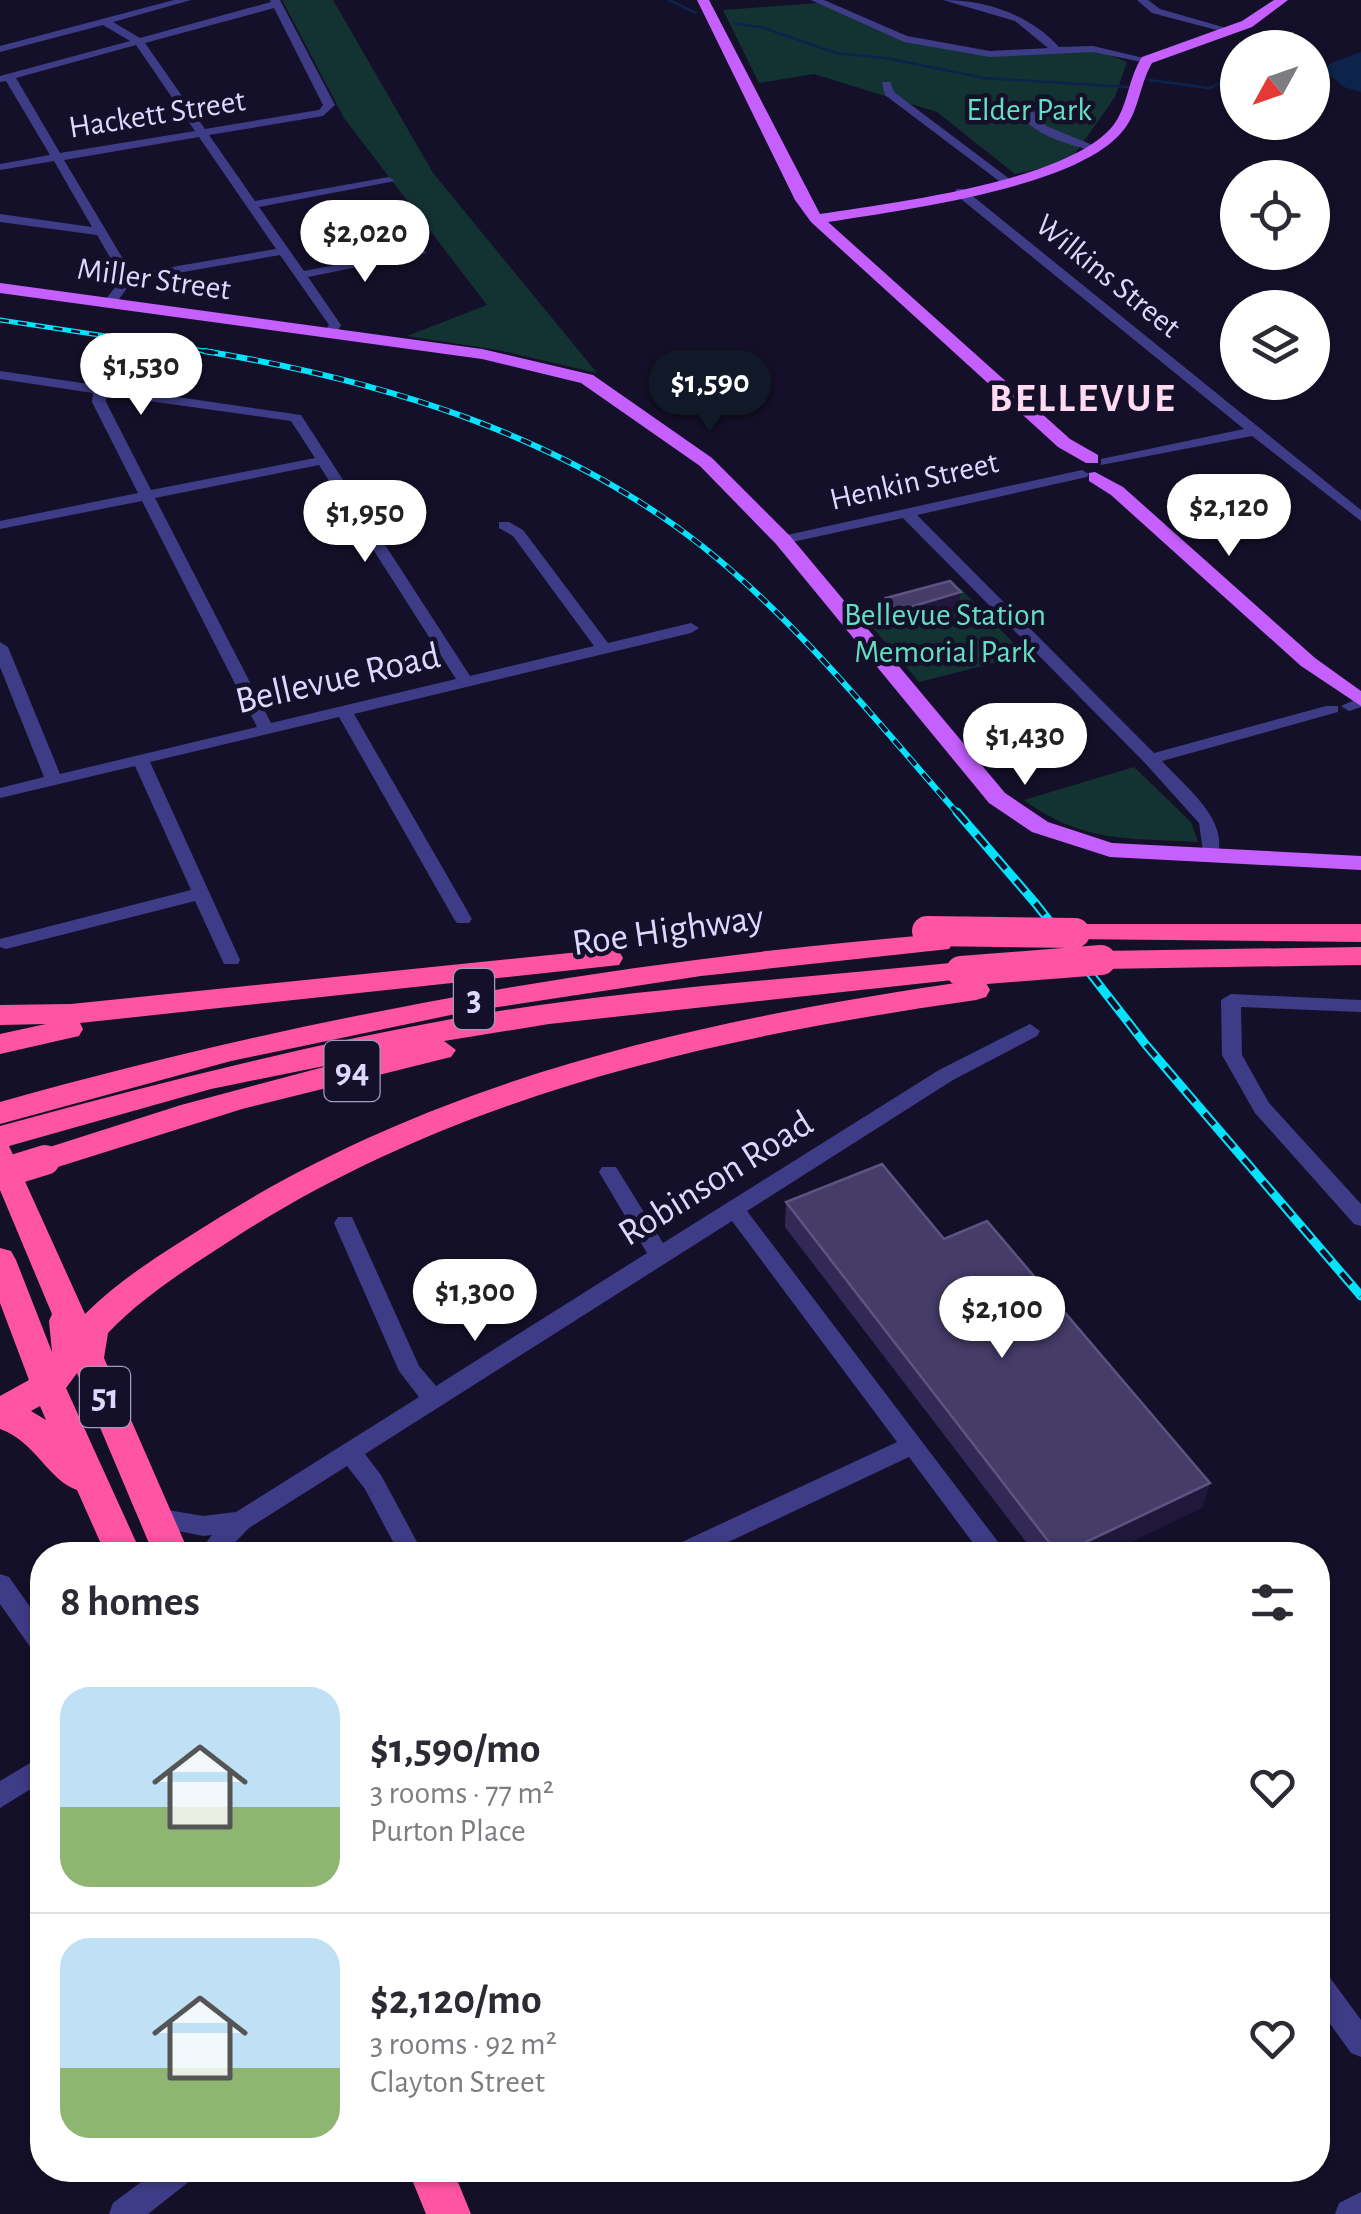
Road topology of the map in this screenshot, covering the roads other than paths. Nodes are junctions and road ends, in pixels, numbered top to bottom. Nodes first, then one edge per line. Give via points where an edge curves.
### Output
1 (186, 0) edge
2 (703, 0) edge
3 (816, 0) edge
4 (948, 0) edge
5 (1142, 0) edge
6 (1282, 0) edge
7 (276, 2) edge
8 (1024, 6) dead end
9 (1014, 15) junction
10 (105, 22) junction
11 (1228, 30) joint
12 (1220, 33) edge
13 (138, 41) junction
14 (0, 49) edge
15 (1056, 50) junction
16 (1147, 60) junction
17 (5, 78) edge
18 (886, 84) dead end
19 (1021, 104) dead end
20 (202, 135) junction
21 (1094, 148) junction
22 (60, 158) junction
23 (0, 167) edge
24 (388, 181) dead end
25 (1006, 182) junction
26 (960, 192) junction
27 (252, 204) junction
28 (818, 217) junction
29 (0, 218) edge
30 (102, 232) junction
31 (284, 251) junction
32 (421, 252) dead end
33 (300, 275) junction
34 (128, 278) junction
35 (0, 288) edge
36 (109, 302) junction
37 (330, 334) junction
38 (0, 375) edge
39 (100, 390) junction
40 (1256, 431) junction
41 (325, 460) junction
42 (1092, 471) junction
43 (144, 496) junction
44 (905, 512) junction
45 (1361, 517) edge
46 (0, 525) edge
47 (504, 525) dead end
48 (783, 540) junction
49 (692, 628) dead end
50 (0, 647) edge
51 (604, 650) junction
52 (466, 682) junction
53 (1353, 707) edge
54 (344, 710) junction
55 (266, 730) junction
56 (141, 760) junction
57 (1151, 760) junction
58 (54, 780) junction
59 (0, 793) edge
60 (1210, 855) junction
61 (1361, 863) edge
62 (202, 893) junction
63 (463, 919) dead end
64 (1361, 933) edge
65 (933, 937) junction
66 (6, 944) dead end
67 (1361, 956) edge
68 (231, 960) dead end
69 (968, 980) junction
70 (313, 988) junction
71 (664, 1004) junction
72 (1361, 1006) edge
73 (0, 1015) edge
74 (1030, 1032) dead end
75 (0, 1044) edge
76 (12, 1121) edge
77 (0, 1154) edge
78 (610, 1172) dead end
79 (0, 1174) edge
80 (736, 1211) junction
81 (1361, 1218) edge
82 (345, 1223) dead end
83 (661, 1258) junction
84 (0, 1260) edge
85 (68, 1313) junction
86 (88, 1357) junction
87 (47, 1384) junction
88 (435, 1400) junction
89 (0, 1414) edge
90 (912, 1444) junction
91 (351, 1454) junction
92 (156, 1518) junction
93 (241, 1521) junction
94 (117, 1542) edge
95 (118, 1542) edge
96 (166, 1542) edge
97 (221, 1542) edge
98 (405, 1542) edge
99 (705, 1542) edge
100 (986, 1542) edge
101 (0, 1584) edge
102 (30, 1626) edge
103 (30, 1776) edge
104 (0, 1796) edge
105 (1330, 2001) edge
106 (1361, 2044) edge
107 (166, 2182) edge
108 (435, 2182) edge
109 (1361, 2207) edge
110 (124, 2214) edge
111 (449, 2214) edge
112 (1350, 2214) edge

1 - 10 street
2 - 28 main road
3 - 15 street via 904,39 990,54
4 - 9 street
5 - 11 street via 1156,12
6 - 11 main road via 1264,16
7 - 13 street
7 - 20 street, Hackett Street via 329,105 323,113
8 - 9 street
9 - 15 street via 1038,27
10 - 13 street
10 - 14 street
12 - 16 main road
13 - 17 street
13 - 20 street
15 - 16 street
16 - 21 main road via 1122,122
17 - 22 street
18 - 25 street via 889,93
19 - 21 street via 1058,137
20 - 22 street, Hackett Street
20 - 27 street
21 - 25 main road via 1057,168
22 - 23 street, Hackett Street
22 - 30 street
24 - 27 street
25 - 26 main road
26 - 28 main road
26 - 40 street, Wilkins Street
27 - 31 street
28 - 42 main road
29 - 30 street
30 - 34 street
31 - 33 street
31 - 34 street
32 - 33 street
33 - 37 street via 335,325
34 - 36 street
35 - 36 main road, Miller Street
36 - 37 main road, Miller Street
37 - 48 main road, Miller Street via 482,354 594,382 706,462
38 - 39 street
39 - 41 street via 286,415 298,419
39 - 43 street via 99,402
40 - 42 street, Henkin Street
40 - 45 street, Wilkins Street
41 - 43 street
41 - 52 street
42 - 44 street, Henkin Street
42 - 53 main road
43 - 46 street
43 - 55 street
44 - 48 street, Henkin Street
44 - 57 street
47 - 51 street via 518,533
48 - 60 main road via 997,798 1019,815 1110,850
49 - 51 street, Bellevue Road
50 - 58 street
51 - 52 street, Bellevue Road
52 - 54 street, Bellevue Road
53 - 57 street
54 - 55 street, Bellevue Road
54 - 63 street
55 - 56 street, Bellevue Road
56 - 58 street, Bellevue Road
56 - 62 street
57 - 60 street via 1207,822
58 - 59 street, Bellevue Road
60 - 61 main road
62 - 66 street
62 - 68 street
64 - 65 highway, Roe Highway / 3, bridge
65 - 70 highway, 94
65 - 76 highway, Roe Highway / 3 via 460,1001 278,1038
67 - 69 highway
69 - 71 highway, Roe Highway / 3
69 - 86 highway via 721,1032 565,1075 406,1132 228,1225 142,1285 92,1328
70 - 73 highway, 94 via 71,1014
70 - 75 highway
71 - 76 highway, Roe Highway / 3 via 370,1042
71 - 79 highway, 94, bridge via 273,1090
72 - 81 street via 1232,1000 1232,1055 1262,1108
74 - 80 street, Robinson Road via 946,1076
77 - 85 highway, 51
78 - 83 street
80 - 83 street, Robinson Road
80 - 90 street
82 - 88 street via 410,1370
83 - 88 street, Robinson Road
84 - 87 highway, 51
85 - 86 highway, 51
85 - 87 highway via 68,1355
86 - 92 highway, 51
87 - 89 highway
87 - 95 highway, 51
88 - 91 street, Robinson Road
89 - 94 highway via 18,1418 55,1449
90 - 99 street
90 - 100 street
91 - 93 street, Robinson Road
91 - 98 street
92 - 93 street, Robinson Road via 203,1526
92 - 96 highway, 51
93 - 97 street, Robinson Road
101 - 102 street
103 - 104 street
105 - 106 street
107 - 110 street
108 - 111 highway
109 - 112 street

